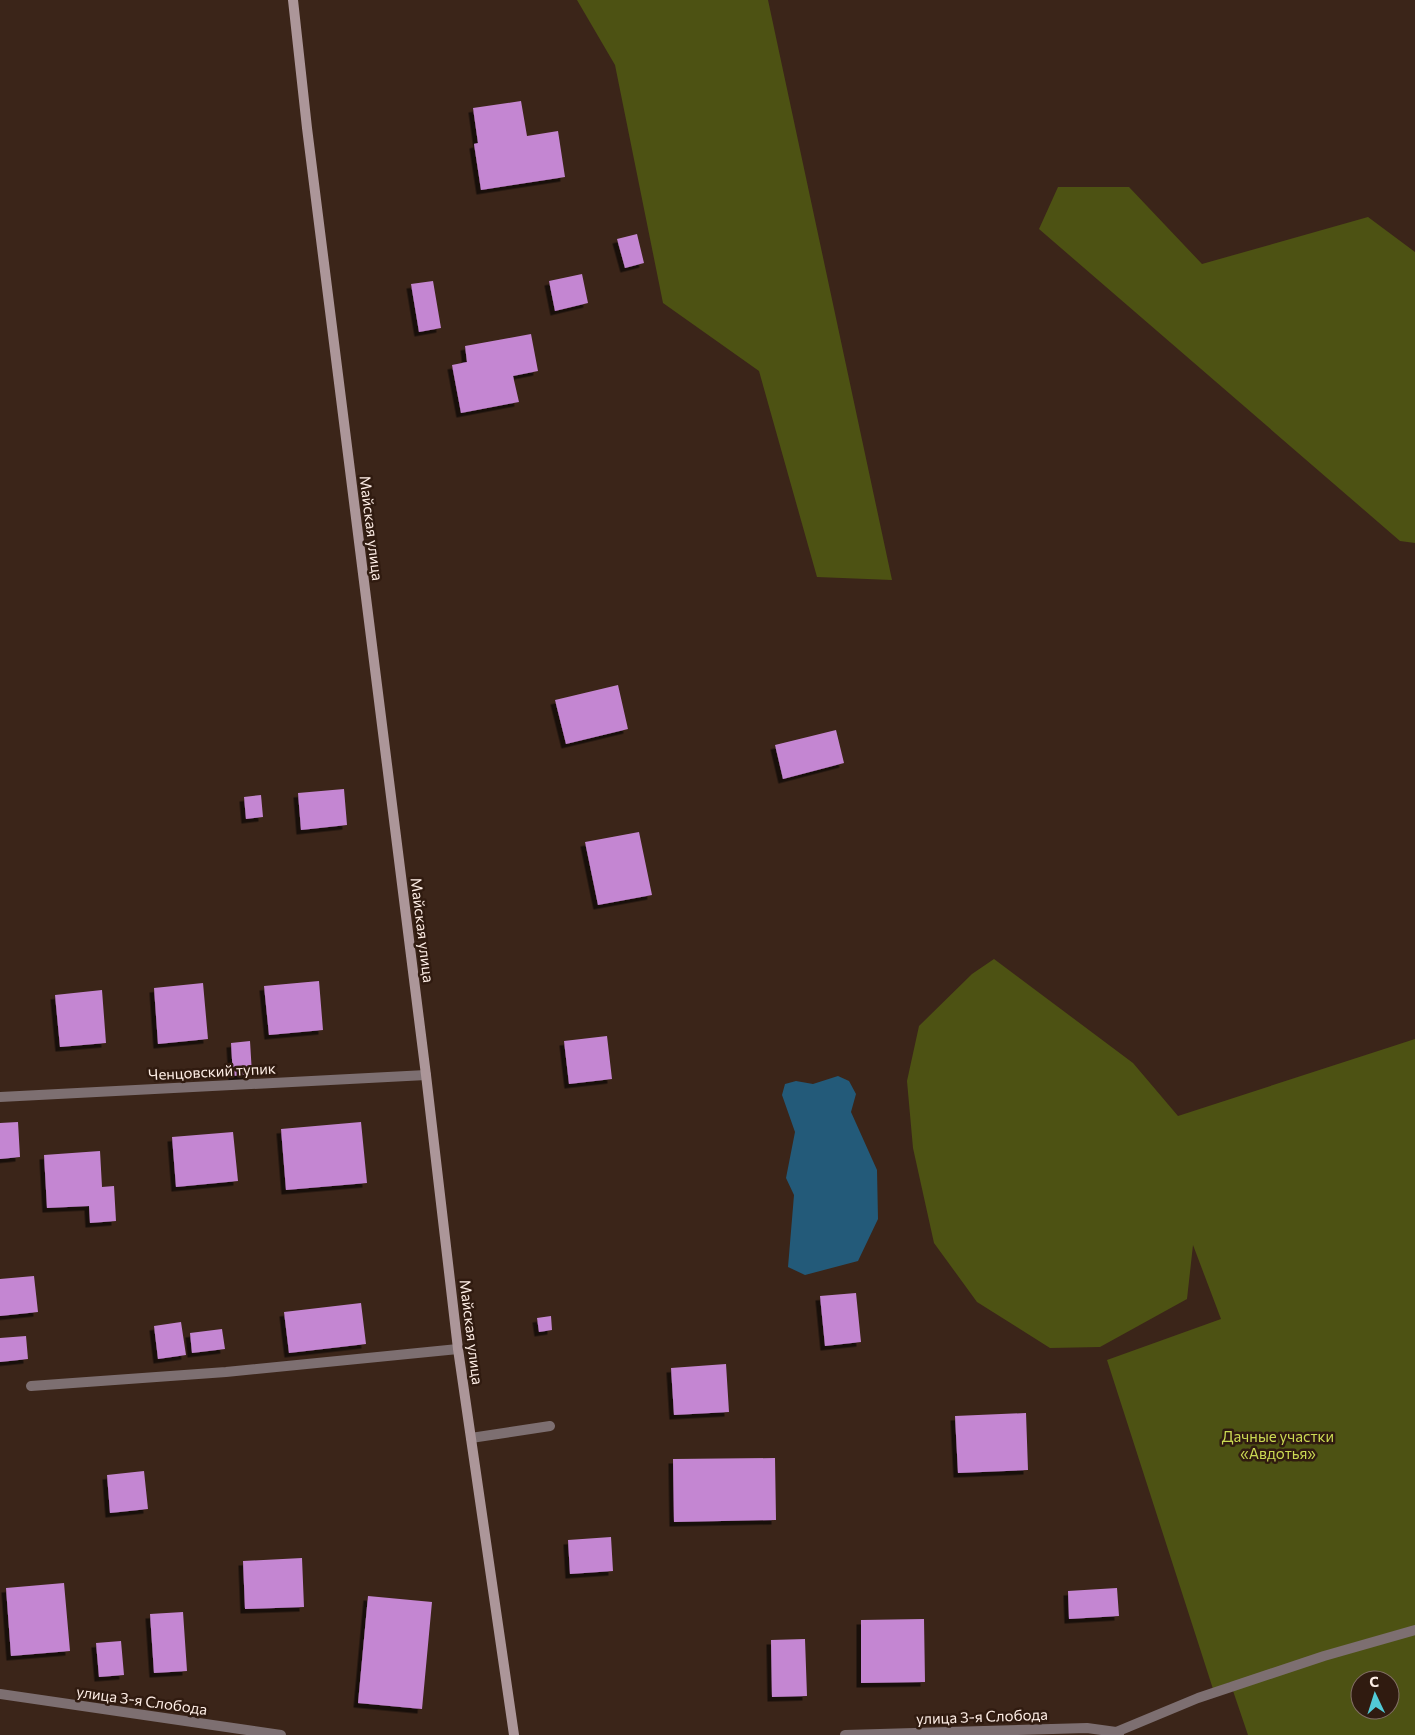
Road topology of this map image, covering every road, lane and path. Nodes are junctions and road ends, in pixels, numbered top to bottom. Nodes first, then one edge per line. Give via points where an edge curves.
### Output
1 (293, 0) edge
2 (426, 1075) junction
3 (0, 1097) edge
4 (458, 1349) junction
5 (31, 1386) dead end
6 (550, 1426) dead end
7 (471, 1438) junction
8 (1415, 1630) edge
9 (0, 1694) edge
10 (1118, 1733) edge
11 (280, 1735) edge
12 (514, 1735) edge
13 (845, 1735) edge

1 - 2 street, Майская улица
2 - 3 street, Ченцовский тупик
2 - 4 street, Майская улица
4 - 5 street via 226,1372
4 - 7 street, Майская улица
6 - 7 street
7 - 12 street, Майская улица
8 - 10 street via 1216,1692
9 - 11 street, улица 3-я Слобода
10 - 13 street, улица 3-я Слобода via 1087,1728

